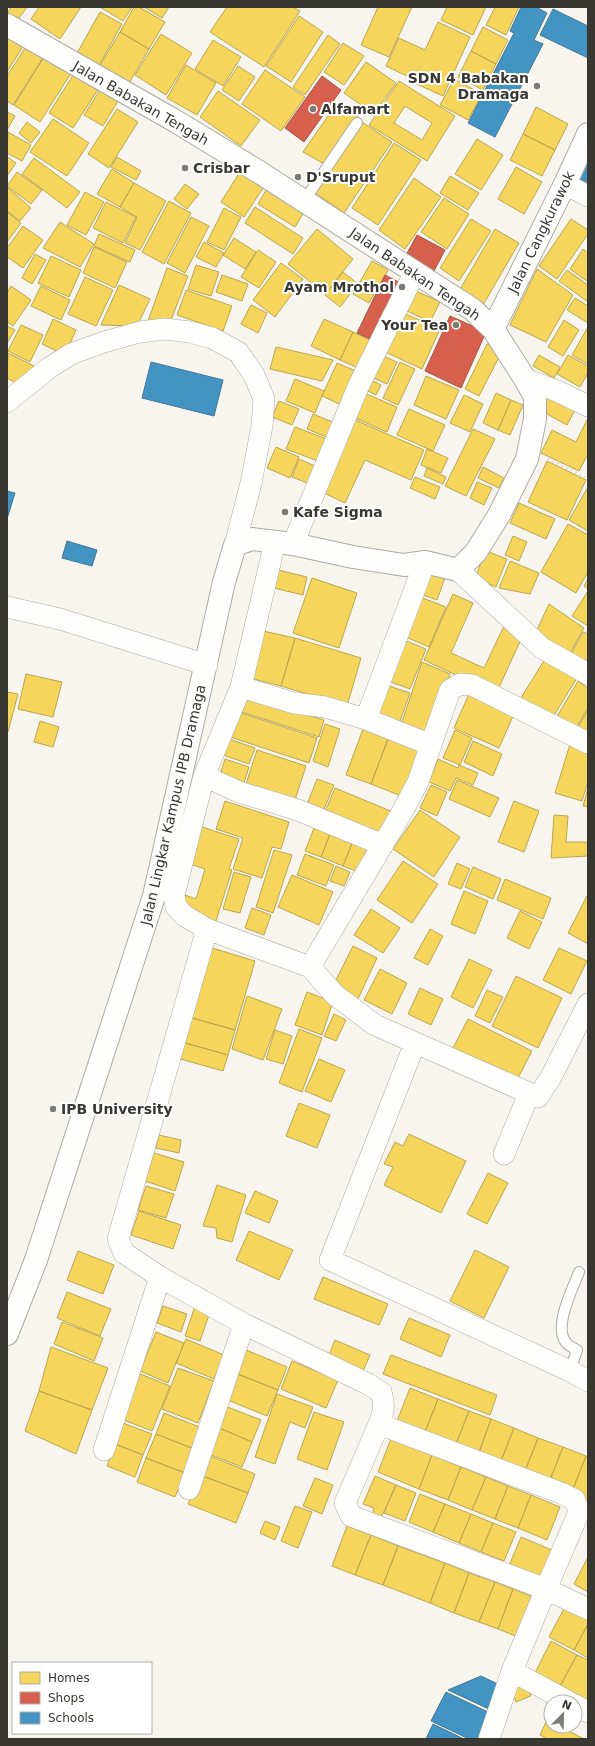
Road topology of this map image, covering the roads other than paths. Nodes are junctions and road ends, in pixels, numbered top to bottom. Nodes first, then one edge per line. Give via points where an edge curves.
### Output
1 (7, 25) edge
2 (357, 123) dead end
3 (588, 134) edge
4 (566, 184) junction
5 (588, 196) edge
6 (304, 201) junction
7 (415, 272) junction
8 (493, 329) junction
9 (525, 378) junction
10 (7, 402) edge
11 (588, 406) edge
12 (284, 543) junction
13 (235, 545) junction
14 (425, 562) junction
15 (458, 570) junction
16 (7, 607) edge
17 (207, 665) junction
18 (588, 674) edge
19 (241, 687) junction
20 (366, 719) junction
21 (588, 743) edge
22 (431, 745) junction
23 (204, 776) junction
24 (383, 845) junction
25 (207, 929) junction
26 (310, 967) junction
27 (586, 1011) edge
28 (415, 1044) junction
29 (529, 1094) junction
30 (504, 1154) dead end
31 (580, 1272) dead end
32 (160, 1277) junction
33 (244, 1324) junction
34 (7, 1334) edge
35 (579, 1376) edge
36 (379, 1424) junction
37 (104, 1450) dead end
38 (189, 1489) dead end
39 (546, 1589) junction
40 (588, 1609) edge
41 (512, 1671) junction
42 (554, 1694) edge
43 (489, 1739) edge

1 - 6 street, Jalan Babakan Tengah via 177,122
2 - 6 lane
3 - 4 street, Jalan Cangkurawok
4 - 5 street
4 - 8 street, Jalan Cangkurawok
6 - 7 street, Jalan Babakan Tengah
7 - 8 street, Jalan Babakan Tengah via 472,309
7 - 12 street
8 - 9 street, Jalan Babakan Tengah
9 - 11 street via 557,390
9 - 15 street, Jalan Babakan Tengah via 535,397 535,419 530,450 499,516 476,552
10 - 13 street via 71,354 140,332 165,329 190,332 212,338 238,352 254,375 264,399 262,426 251,483
12 - 13 street via 252,539
12 - 14 street via 404,565
12 - 19 street
13 - 17 street, Jalan Lingkar Kampus IPB Dramaga via 224,582
14 - 15 street
14 - 20 street
15 - 18 street via 542,648
16 - 17 street via 60,619
17 - 34 street, Jalan Lingkar Kampus IPB Dramaga via 154,896 36,1260
19 - 20 street via 294,703 325,707
19 - 23 street
20 - 22 street
21 - 22 street via 472,685 460,684 450,690
22 - 24 street via 418,782
23 - 24 street via 239,792 298,810
23 - 25 street via 174,895 176,907 185,916
24 - 26 street
25 - 26 street
25 - 32 street via 118,1239 124,1253
26 - 28 street via 335,995 375,1025
27 - 29 street via 538,1097
28 - 29 street
28 - 35 street via 330,1260
29 - 30 street
31 - 35 lane via 569,1297 562,1324 565,1342 577,1350
32 - 33 street
32 - 37 street
33 - 36 street via 381,1392 384,1413
33 - 38 street
36 - 39 street via 575,1500 580,1512
36 - 39 street via 345,1503 351,1516
39 - 40 street
39 - 41 street
41 - 42 street
41 - 43 street

